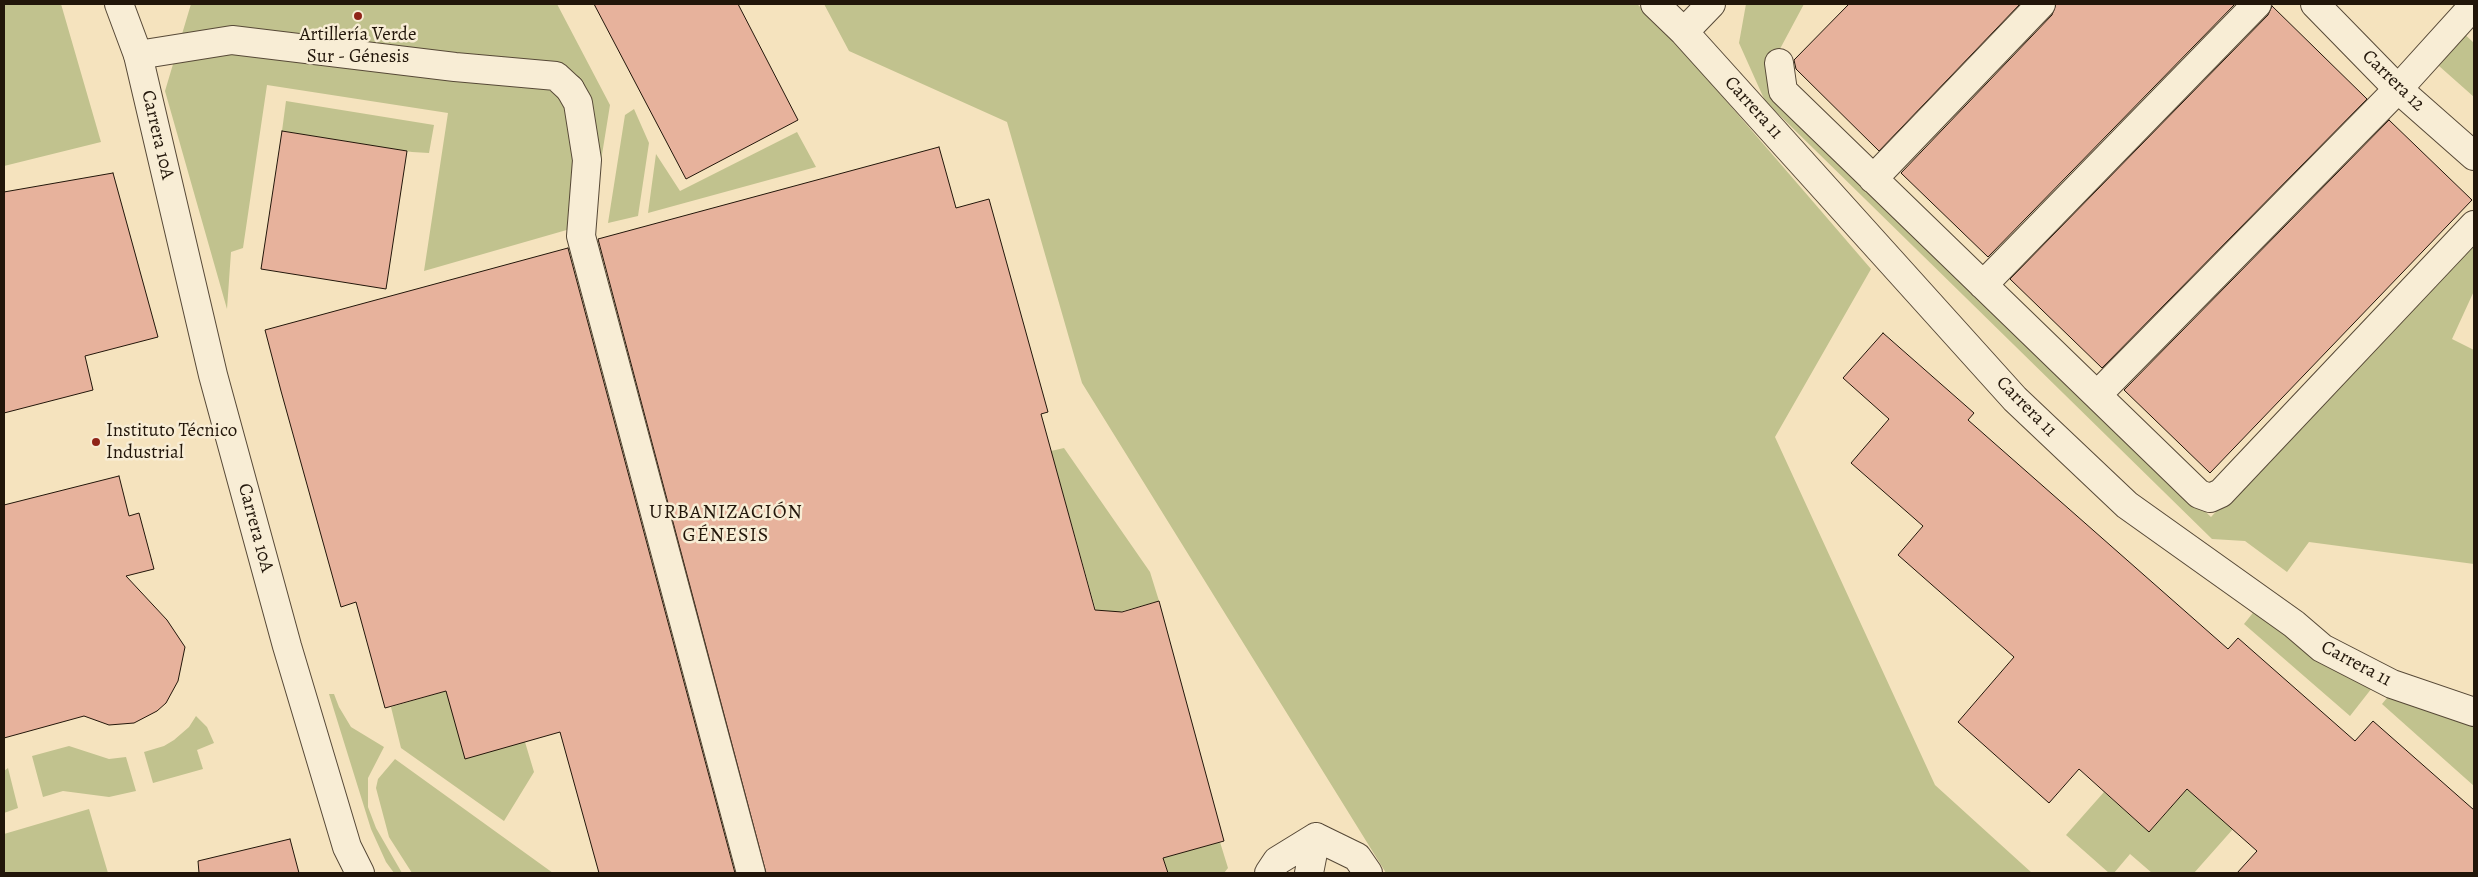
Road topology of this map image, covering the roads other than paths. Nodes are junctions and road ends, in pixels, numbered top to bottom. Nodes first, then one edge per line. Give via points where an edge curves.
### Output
1 (1655, 4) edge
2 (1712, 4) edge
3 (2041, 4) edge
4 (2257, 4) edge
5 (2315, 4) edge
6 (2474, 5) edge
7 (124, 9) edge
8 (1684, 32) junction
9 (138, 54) junction
10 (1780, 63) dead end
11 (2398, 89) junction
12 (2474, 156) edge
13 (1873, 179) junction
14 (2474, 225) edge
15 (1983, 285) junction
16 (2097, 395) junction
17 (2474, 712) edge
18 (1316, 838) junction
19 (360, 873) edge
20 (751, 873) edge
21 (1269, 873) edge
22 (1309, 873) edge
23 (1368, 873) edge

1 - 8 street, Carrera 11
2 - 8 street
3 - 13 street
4 - 15 street
5 - 11 street, Carrera 12
6 - 11 street
7 - 9 street, Carrera 10A
8 - 17 street, Carrera 11 via 2015,399 2127,505 2294,624 2322,648 2392,684
9 - 19 street, Carrera 10A via 213,375 346,847
9 - 20 street via 232,40 556,76 570,89 578,103 587,160 581,236
10 - 13 street via 1783,91
11 - 12 street, Carrera 12
11 - 16 street
13 - 15 street
14 - 16 street via 2221,493 2210,498 2199,494
15 - 16 street
18 - 21 street via 1277,861
18 - 22 street
18 - 23 street via 1357,857

